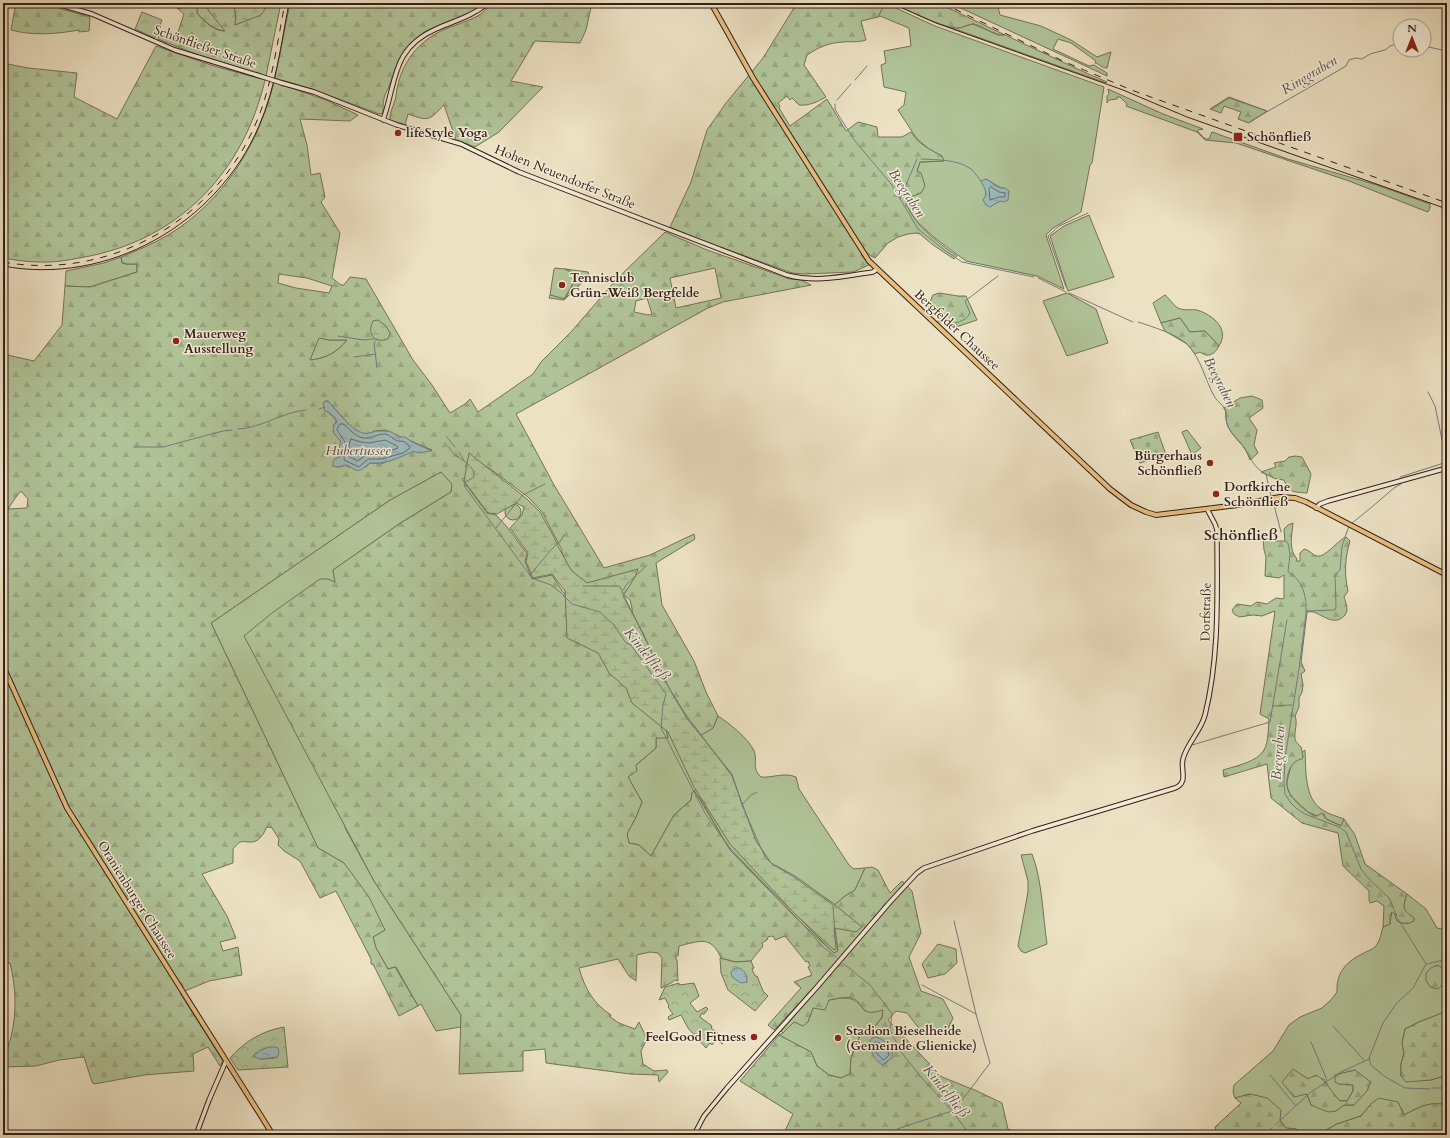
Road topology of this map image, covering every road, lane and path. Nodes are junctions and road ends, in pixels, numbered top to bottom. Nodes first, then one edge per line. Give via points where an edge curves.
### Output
1 (54, 3) edge
2 (488, 3) edge
3 (712, 3) edge
4 (260, 76) joint
5 (383, 120) junction
6 (875, 268) junction
7 (1447, 468) edge
8 (1316, 508) junction
9 (1207, 509) junction
10 (1447, 575) edge
11 (3, 666) edge
12 (226, 1061) junction
13 (196, 1135) edge
14 (273, 1135) edge
15 (694, 1135) edge

1 - 4 main road, Schönfließer Straße via 89,13 175,50
2 - 5 main road via 476,12 429,33 402,58
3 - 6 main road, Bergfelder Chaussee via 754,80
4 - 5 main road, Hohen Neuendorfer Straße, bridge via 314,92
5 - 6 main road, Hohen Neuendorfer Straße via 454,142 519,172 799,278 829,279
6 - 9 main road, Bergfelder Chaussee via 1110,489 1126,501 1156,515
7 - 8 main road via 1328,501
8 - 9 main road, Bergfelder Chaussee via 1298,499 1283,497
8 - 10 main road, Bergfelder Chaussee
9 - 15 main road, Dorfstraße via 1216,527 1217,538 1216,651 1205,717 1183,758 1184,778 1181,784 924,868 891,902 712,1106
11 - 12 main road, Oranienburger Chaussee via 67,808
12 - 13 main road
12 - 14 main road, Oranienburger Chaussee

